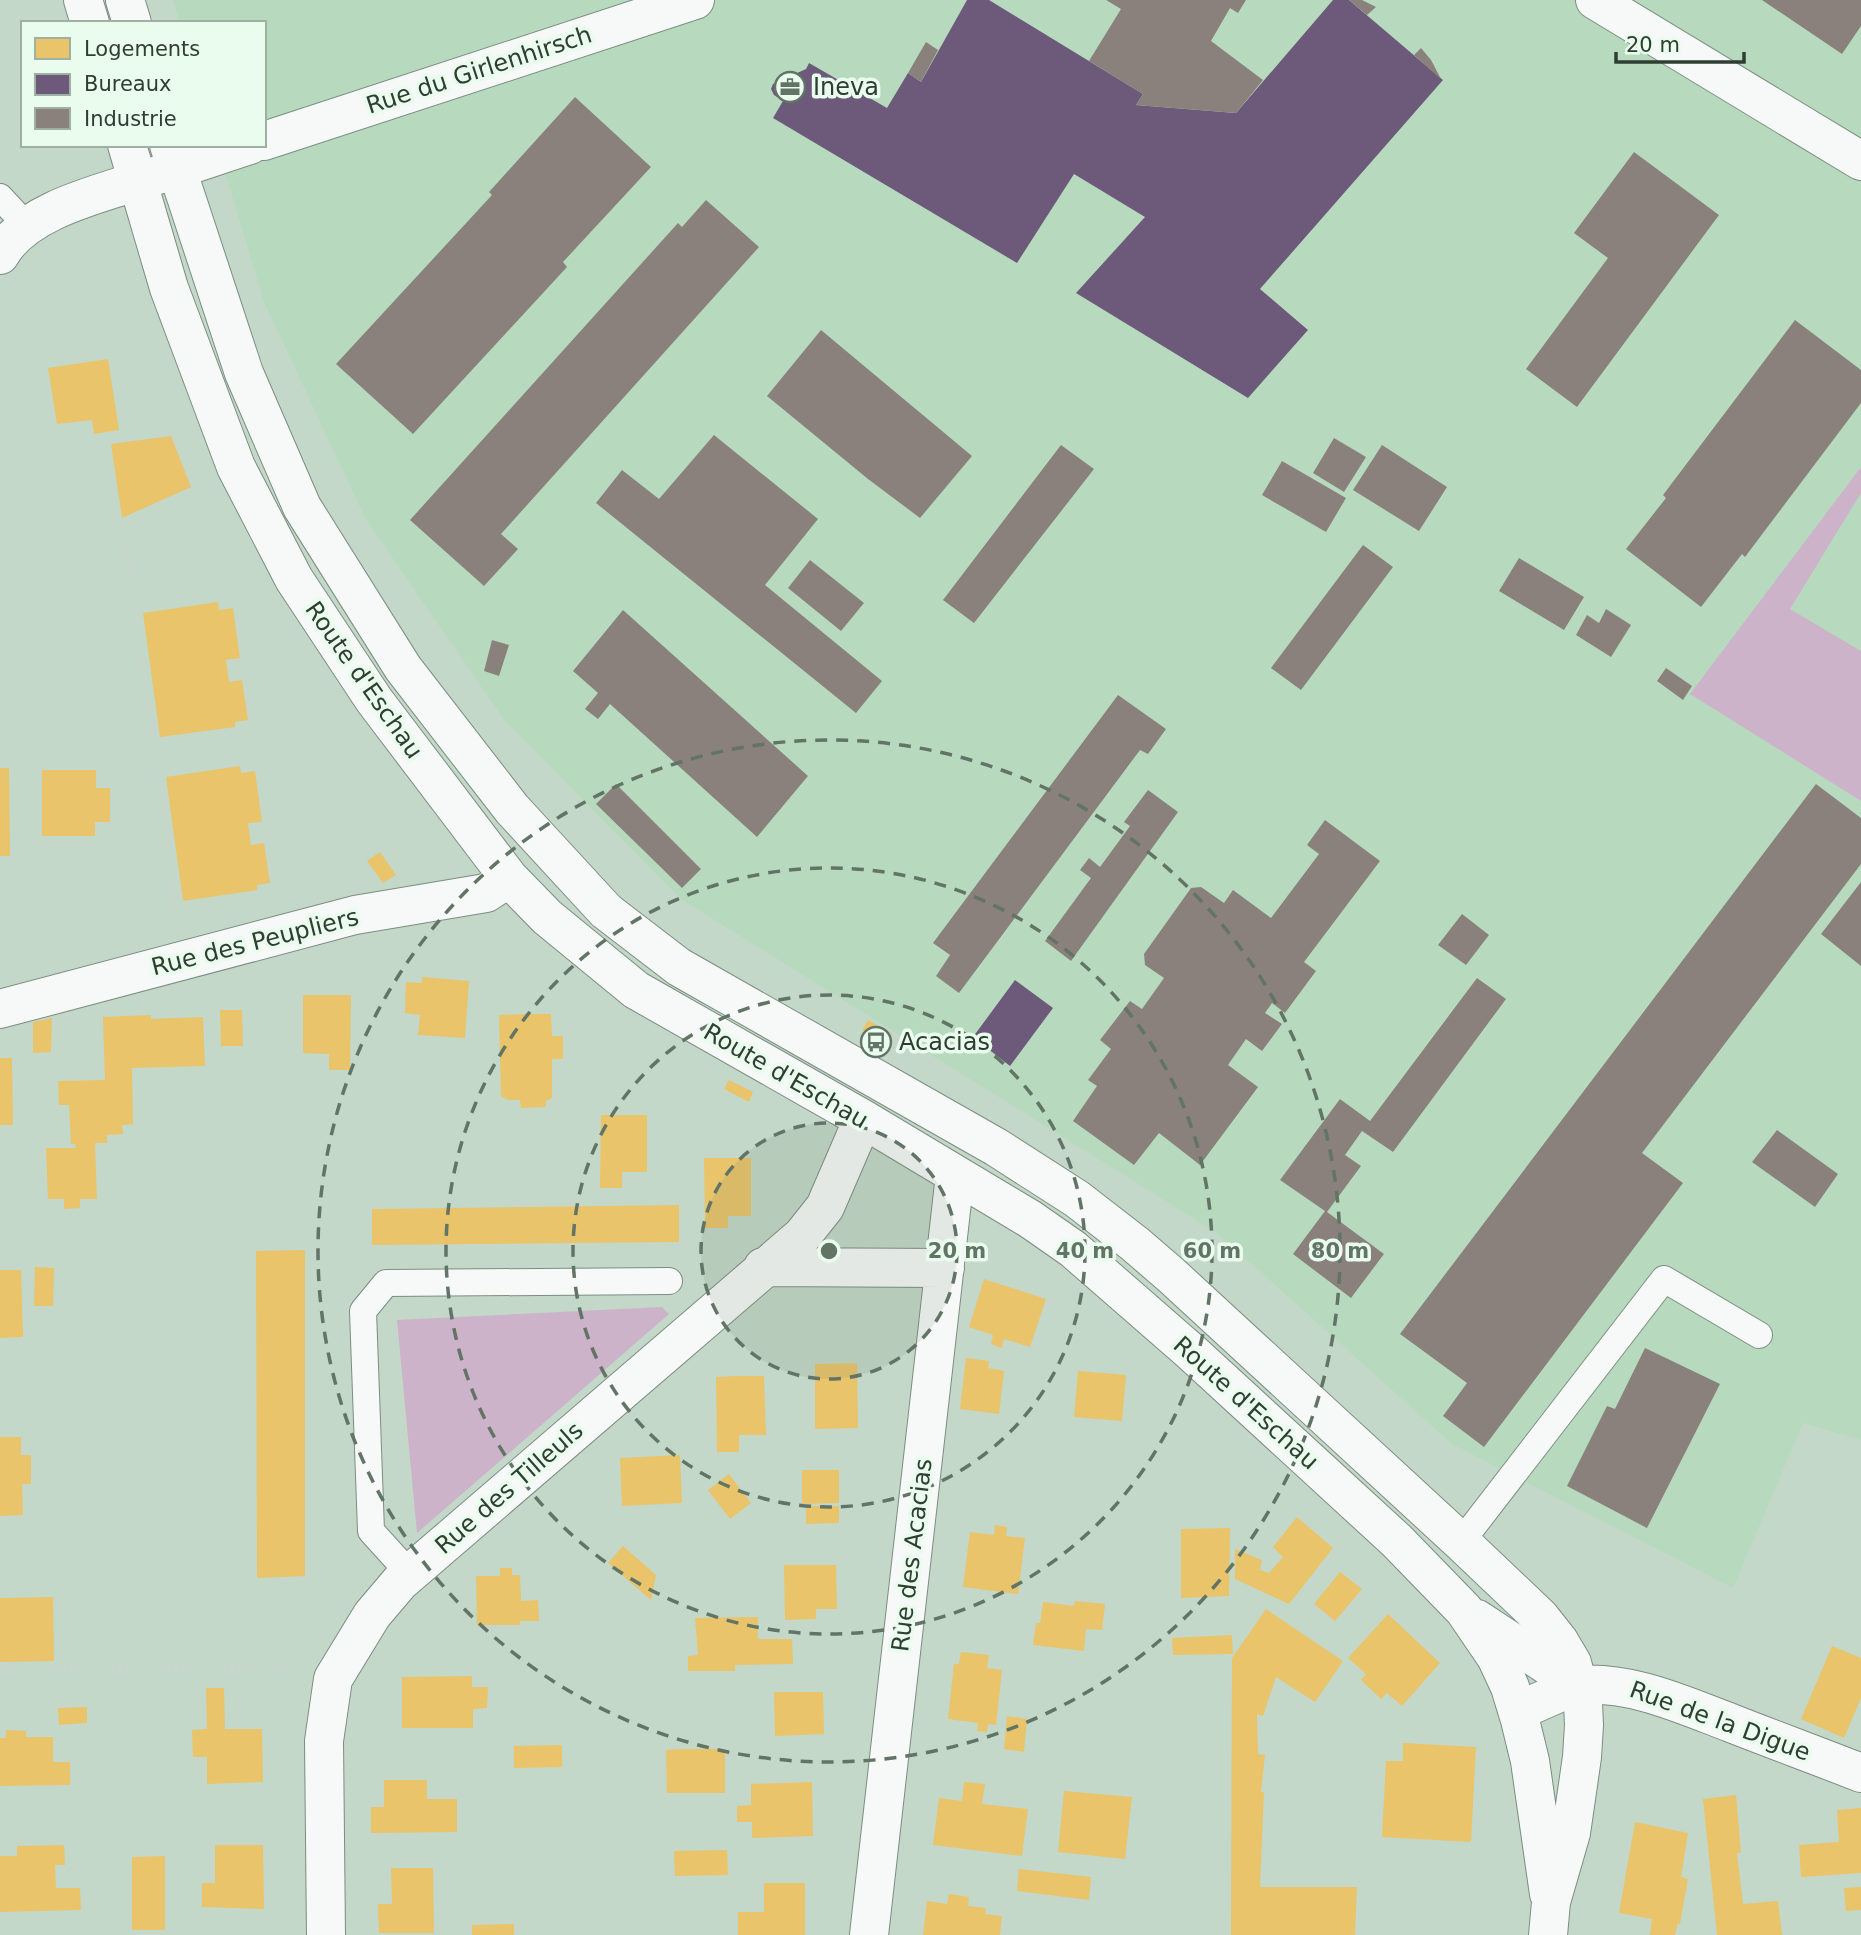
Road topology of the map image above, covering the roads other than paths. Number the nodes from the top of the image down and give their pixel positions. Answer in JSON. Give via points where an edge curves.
{"nodes":[{"id":1,"x":83,"y":0,"type":"edge"},
{"id":2,"x":125,"y":0,"type":"edge"},
{"id":3,"x":695,"y":0,"type":"edge"},
{"id":4,"x":1595,"y":0,"type":"edge"},
{"id":5,"x":632,"y":10,"type":"edge"},
{"id":6,"x":89,"y":21,"type":"edge"},
{"id":7,"x":131,"y":21,"type":"edge"},
{"id":8,"x":266,"y":140,"type":"edge"},
{"id":9,"x":128,"y":147,"type":"edge"},
{"id":10,"x":237,"y":147,"type":"edge"},
{"id":11,"x":172,"y":157,"type":"edge"},
{"id":12,"x":1861,"y":161,"type":"edge"},
{"id":13,"x":138,"y":181,"type":"junction"},
{"id":14,"x":0,"y":197,"type":"edge"},
{"id":15,"x":27,"y":226,"type":"junction"},
{"id":16,"x":9,"y":269,"type":"edge"},
{"id":17,"x":509,"y":878,"type":"junction"},
{"id":18,"x":0,"y":1009,"type":"edge"},
{"id":19,"x":863,"y":1119,"type":"junction"},
{"id":20,"x":955,"y":1175,"type":"junction"},
{"id":21,"x":763,"y":1267,"type":"junction"},
{"id":22,"x":945,"y":1268,"type":"junction"},
{"id":23,"x":670,"y":1281,"type":"dead end"},
{"id":24,"x":1759,"y":1335,"type":"dead end"},
{"id":25,"x":1461,"y":1542,"type":"junction"},
{"id":26,"x":410,"y":1574,"type":"junction"},
{"id":27,"x":1464,"y":1610,"type":"junction"},
{"id":28,"x":1577,"y":1685,"type":"junction"},
{"id":29,"x":1518,"y":1711,"type":"junction"},
{"id":30,"x":1861,"y":1773,"type":"edge"},
{"id":31,"x":1550,"y":1919,"type":"edge"},
{"id":32,"x":326,"y":1935,"type":"edge"},
{"id":33,"x":869,"y":1935,"type":"edge"}],
"edges":[{"from":1,"to":6,"type":"street"},
{"from":2,"to":7,"type":"street"},
{"from":3,"to":5,"type":"street","name":"Rue du Girlenhirsch"},
{"from":4,"to":12,"type":"street"},
{"from":5,"to":8,"type":"street","name":"Rue du Girlenhirsch"},
{"from":9,"to":13,"type":"street","name":"Route d'Eschau"},
{"from":10,"to":11,"type":"street"},
{"from":11,"to":13,"type":"street"},
{"from":11,"to":25,"type":"street","name":"Route d'Eschau","via":[[244,373],[302,508],[403,668],[512,809],[606,911],[679,967],[996,1147],[1077,1199],[1144,1251]]},
{"from":13,"to":15,"type":"street","via":[[72,203]]},
{"from":13,"to":17,"type":"street","name":"Route d'Eschau","via":[[169,288],[236,467],[294,579],[374,699]]},
{"from":14,"to":15,"type":"lane"},
{"from":15,"to":16,"type":"street","via":[[15,236]]},
{"from":17,"to":18,"type":"street","name":"Rue des Peupliers","via":[[486,892],[355,915]]},
{"from":17,"to":19,"type":"street","name":"Route d'Eschau","via":[[547,917],[635,990]]},
{"from":19,"to":20,"type":"street","name":"Route d'Eschau"},
{"from":19,"to":21,"type":"street","name":"Rue des Tilleuls","via":[[825,1207],[802,1236]]},
{"from":20,"to":22,"type":"street","name":"Rue des Acacias"},
{"from":20,"to":27,"type":"street","name":"Route d'Eschau","via":[[1073,1249],[1397,1541]]},
{"from":21,"to":22,"type":"street"},
{"from":21,"to":26,"type":"street","name":"Rue des Tilleuls"},
{"from":22,"to":33,"type":"street","name":"Rue des Acacias"},
{"from":23,"to":26,"type":"lane","via":[[386,1283],[363,1311],[371,1531]]},
{"from":24,"to":25,"type":"lane","via":[[1664,1279]]},
{"from":25,"to":28,"type":"street","name":"Route d'Eschau","via":[[1540,1617],[1572,1663]]},
{"from":26,"to":32,"type":"street","name":"Rue des Tilleuls","via":[[372,1615],[333,1679],[324,1741]]},
{"from":27,"to":28,"type":"street"},
{"from":27,"to":29,"type":"street","name":"Route d'Eschau","via":[[1496,1657]]},
{"from":28,"to":29,"type":"street"},
{"from":28,"to":30,"type":"street","name":"Rue de la Digue","via":[[1627,1686]]},
{"from":28,"to":31,"type":"street","name":"Route d'Eschau","via":[[1583,1704],[1582,1757],[1571,1833]]},
{"from":29,"to":31,"type":"street","name":"Route d'Eschau","via":[[1530,1761]]}]}
